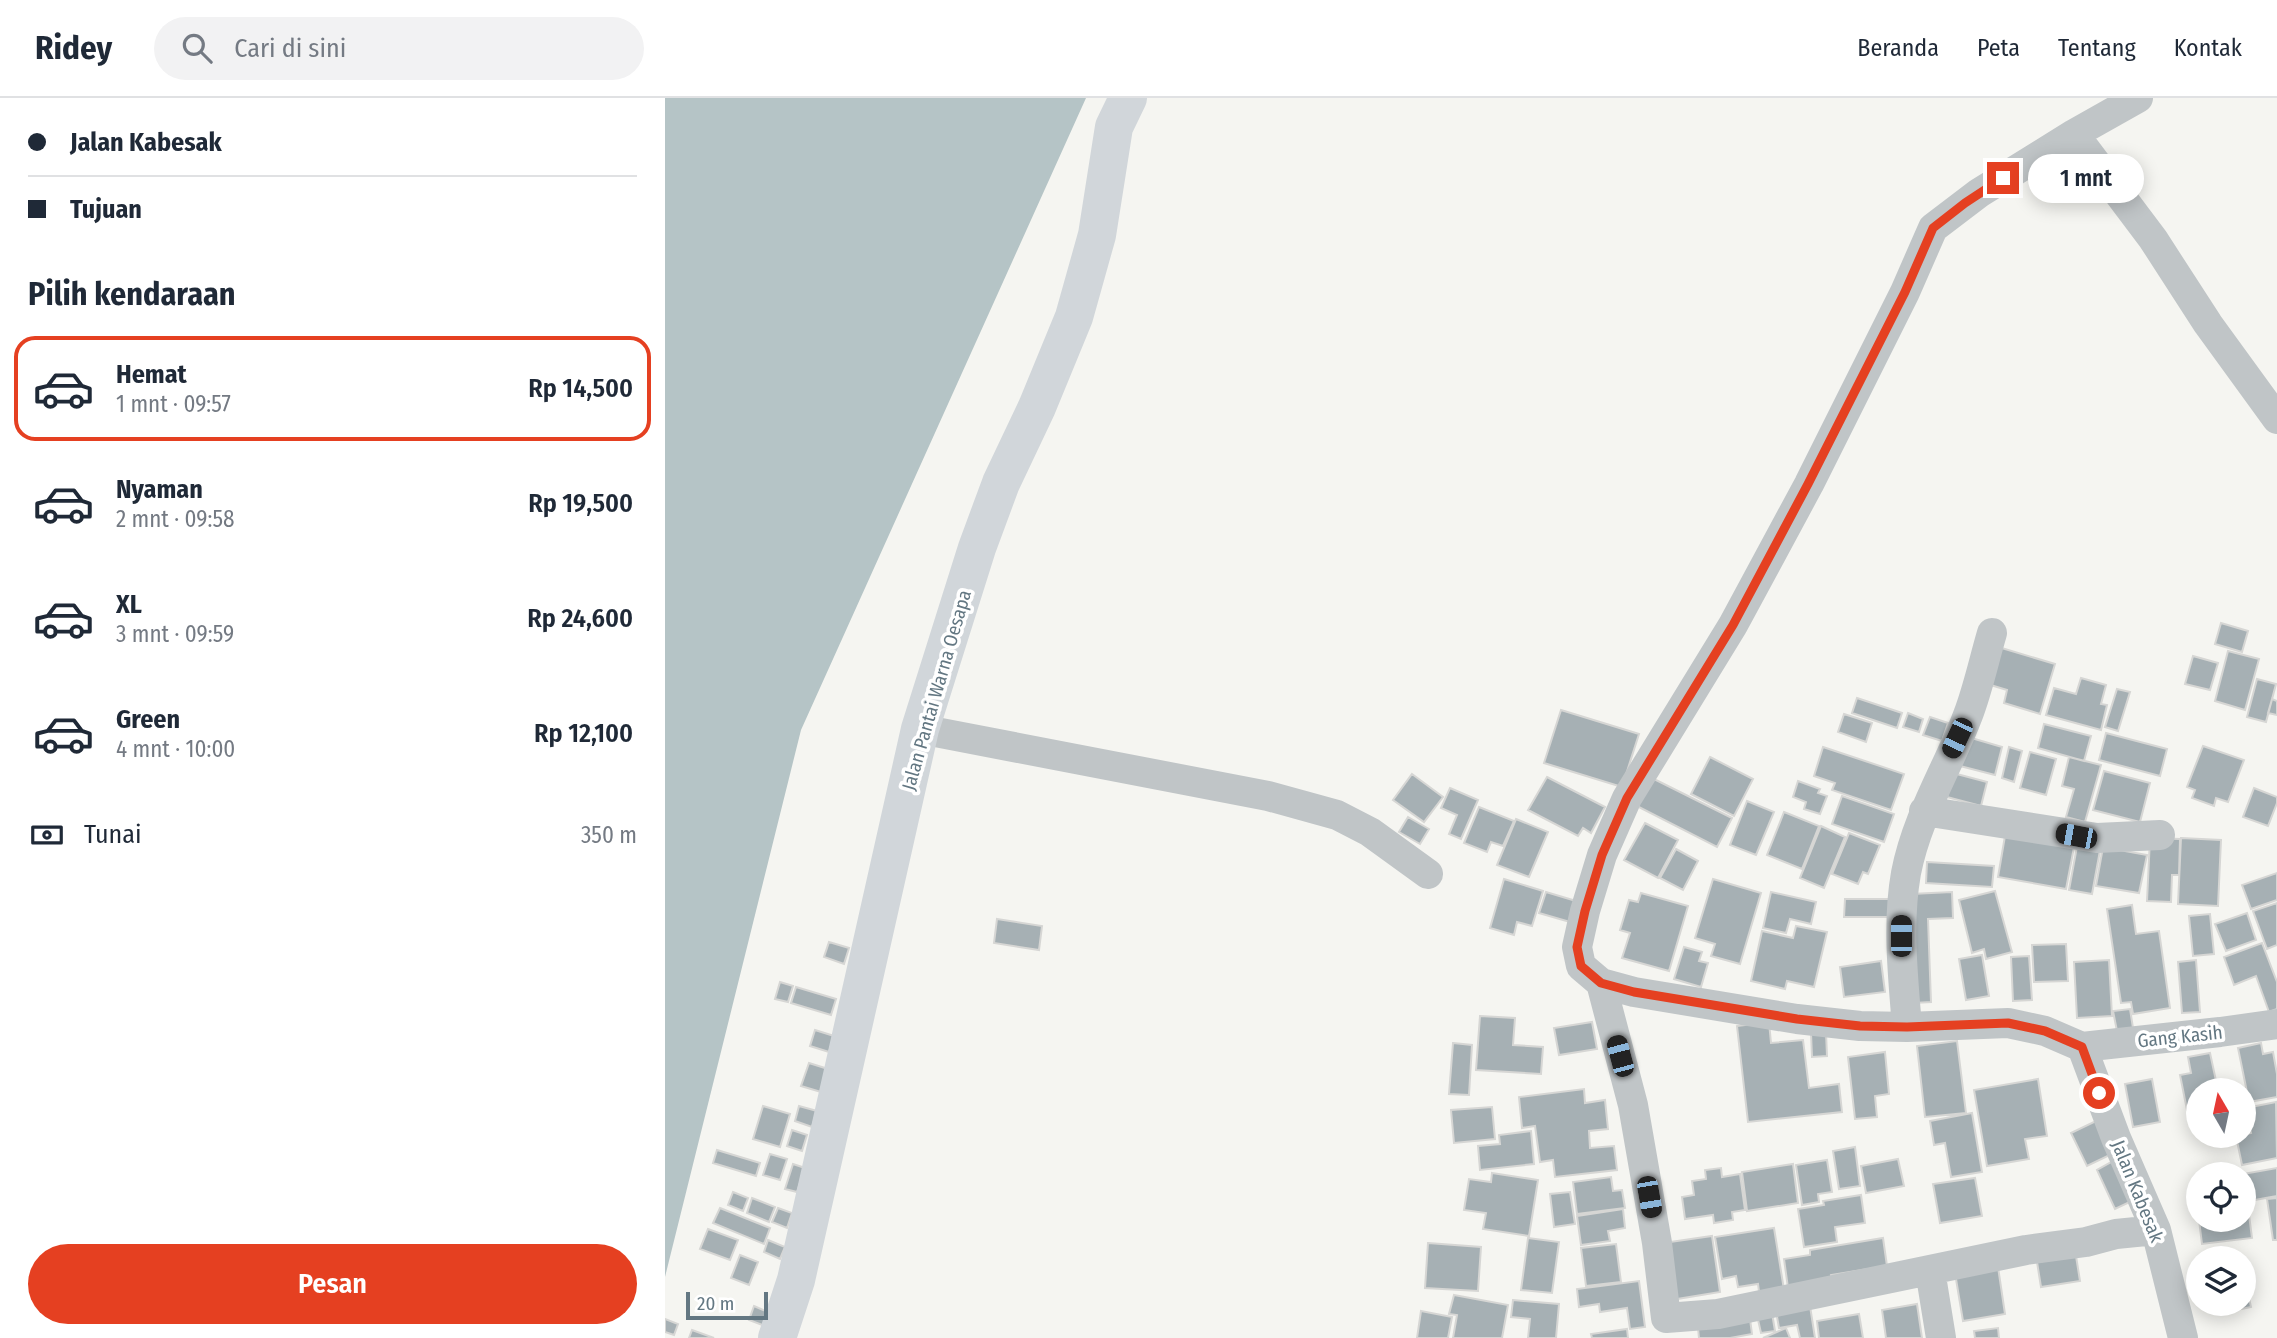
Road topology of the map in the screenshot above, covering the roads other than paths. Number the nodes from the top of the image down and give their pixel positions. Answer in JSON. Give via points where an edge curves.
{"nodes":[{"id":1,"x":1128,"y":98,"type":"edge"},
{"id":2,"x":2138,"y":98,"type":"edge"},
{"id":3,"x":2074,"y":134,"type":"junction"},
{"id":4,"x":2277,"y":419,"type":"edge"},
{"id":5,"x":1992,"y":633,"type":"dead end"},
{"id":6,"x":920,"y":729,"type":"junction"},
{"id":7,"x":1924,"y":811,"type":"junction"},
{"id":8,"x":2160,"y":835,"type":"dead end"},
{"id":9,"x":1428,"y":874,"type":"dead end"},
{"id":10,"x":1601,"y":983,"type":"junction"},
{"id":11,"x":2277,"y":1024,"type":"edge"},
{"id":12,"x":1907,"y":1027,"type":"junction"},
{"id":13,"x":2082,"y":1047,"type":"junction"},
{"id":14,"x":2157,"y":1230,"type":"junction"},
{"id":15,"x":1930,"y":1270,"type":"junction"},
{"id":16,"x":1666,"y":1330,"type":"edge"},
{"id":17,"x":777,"y":1338,"type":"edge"},
{"id":18,"x":1941,"y":1338,"type":"edge"},
{"id":19,"x":2183,"y":1338,"type":"edge"}],
"edges":[{"from":1,"to":6,"type":"street","name":"Jalan Pantai Warna Oesapa","via":[[1114,127],[1097,235],[1074,317],[1001,483]]},
{"from":2,"to":3,"type":"street"},
{"from":3,"to":4,"type":"street"},
{"from":3,"to":10,"type":"street","via":[[1979,193],[1933,228],[1905,292],[1733,625],[1627,798],[1602,855],[1577,947],[1581,966]]},
{"from":5,"to":7,"type":"street","via":[[1968,714]]},
{"from":6,"to":9,"type":"street","via":[[1268,796],[1337,815],[1370,832]]},
{"from":6,"to":17,"type":"street","name":"Jalan Pantai Warna Oesapa","via":[[796,1280]]},
{"from":7,"to":8,"type":"street","via":[[2097,838]]},
{"from":7,"to":12,"type":"street","via":[[1906,872],[1901,913]]},
{"from":10,"to":12,"type":"street","via":[[1797,1019]]},
{"from":10,"to":16,"type":"street","via":[[1633,1105],[1657,1243]]},
{"from":11,"to":13,"type":"street","name":"Gang Kasih"},
{"from":12,"to":13,"type":"street","via":[[2008,1023],[2045,1031]]},
{"from":13,"to":14,"type":"street","name":"Jalan Kabesak"},
{"from":14,"to":15,"type":"street"},
{"from":14,"to":19,"type":"street","name":"Jalan Kabesak"},
{"from":15,"to":16,"type":"street","via":[[1718,1314]]},
{"from":15,"to":18,"type":"street"}]}
